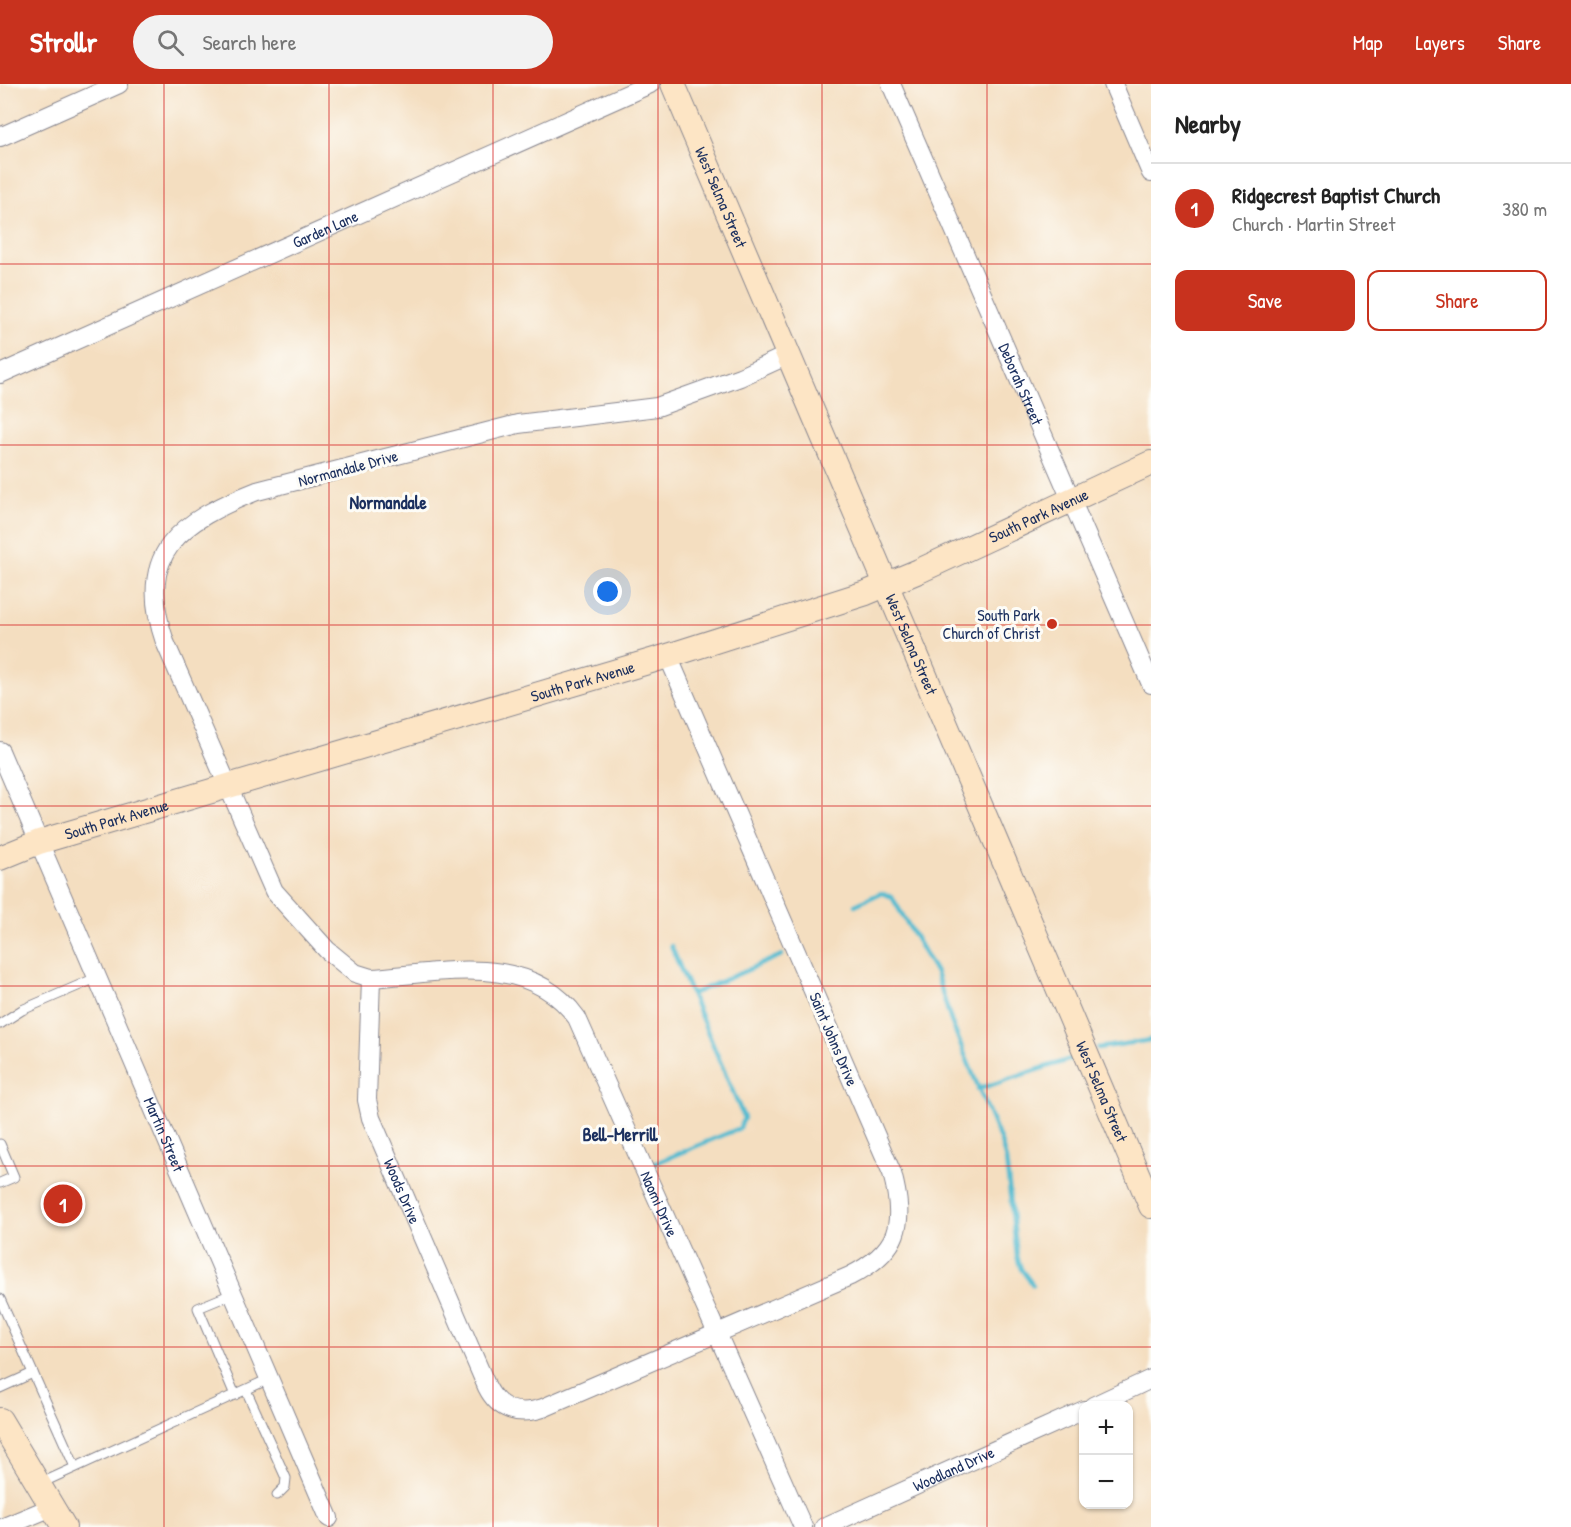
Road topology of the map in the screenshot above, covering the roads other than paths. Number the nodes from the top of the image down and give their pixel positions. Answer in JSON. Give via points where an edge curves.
{"nodes":[{"id":1,"x":119,"y":84,"type":"edge"},
{"id":2,"x":650,"y":84,"type":"edge"},
{"id":3,"x":673,"y":84,"type":"edge"},
{"id":4,"x":891,"y":84,"type":"edge"},
{"id":5,"x":1113,"y":84,"type":"edge"},
{"id":6,"x":0,"y":137,"type":"edge"},
{"id":7,"x":1151,"y":173,"type":"edge"},
{"id":8,"x":788,"y":355,"type":"junction"},
{"id":9,"x":0,"y":374,"type":"edge"},
{"id":10,"x":1151,"y":463,"type":"edge"},
{"id":11,"x":1071,"y":501,"type":"junction"},
{"id":12,"x":886,"y":585,"type":"junction"},
{"id":13,"x":668,"y":656,"type":"junction"},
{"id":14,"x":1151,"y":684,"type":"edge"},
{"id":15,"x":0,"y":751,"type":"edge"},
{"id":16,"x":227,"y":786,"type":"junction"},
{"id":17,"x":39,"y":842,"type":"junction"},
{"id":18,"x":0,"y":858,"type":"edge"},
{"id":19,"x":96,"y":978,"type":"junction"},
{"id":20,"x":371,"y":978,"type":"junction"},
{"id":21,"x":0,"y":1024,"type":"edge"},
{"id":22,"x":0,"y":1144,"type":"edge"},
{"id":23,"x":0,"y":1183,"type":"edge"},
{"id":24,"x":1151,"y":1206,"type":"edge"},
{"id":25,"x":232,"y":1294,"type":"junction"},
{"id":26,"x":0,"y":1299,"type":"edge"},
{"id":27,"x":2,"y":1311,"type":"edge"},
{"id":28,"x":716,"y":1333,"type":"junction"},
{"id":29,"x":33,"y":1373,"type":"junction"},
{"id":30,"x":269,"y":1379,"type":"junction"},
{"id":31,"x":1151,"y":1380,"type":"edge"},
{"id":32,"x":0,"y":1388,"type":"edge"},
{"id":33,"x":246,"y":1390,"type":"junction"},
{"id":34,"x":234,"y":1395,"type":"junction"},
{"id":35,"x":1104,"y":1401,"type":"edge"},
{"id":36,"x":1079,"y":1412,"type":"edge"},
{"id":37,"x":0,"y":1420,"type":"edge"},
{"id":38,"x":75,"y":1467,"type":"junction"},
{"id":39,"x":38,"y":1484,"type":"junction"},
{"id":40,"x":277,"y":1495,"type":"dead end"},
{"id":41,"x":58,"y":1517,"type":"edge"},
{"id":42,"x":329,"y":1518,"type":"dead end"},
{"id":43,"x":4,"y":1527,"type":"edge"},
{"id":44,"x":803,"y":1527,"type":"edge"},
{"id":45,"x":824,"y":1527,"type":"edge"}],
"edges":[{"from":1,"to":6,"type":"street"},
{"from":2,"to":9,"type":"street","name":"Garden Lane"},
{"from":3,"to":8,"type":"street","name":"West Selma Street"},
{"from":4,"to":11,"type":"street","name":"Deborah Street"},
{"from":5,"to":7,"type":"street"},
{"from":8,"to":12,"type":"street","name":"West Selma Street"},
{"from":8,"to":16,"type":"street","name":"Normandale Drive","via":[[657,407],[482,432],[257,491],[223,504],[190,524],[174,537],[163,556],[156,574],[156,607],[165,642]]},
{"from":10,"to":11,"type":"street","name":"South Park Avenue"},
{"from":11,"to":12,"type":"street","name":"South Park Avenue"},
{"from":11,"to":14,"type":"street","name":"Deborah Street"},
{"from":12,"to":13,"type":"street","name":"South Park Avenue"},
{"from":12,"to":24,"type":"street","name":"West Selma Street"},
{"from":13,"to":16,"type":"street","name":"South Park Avenue"},
{"from":13,"to":28,"type":"street","name":"Saint Johns Drive","via":[[892,1173],[900,1214],[891,1245],[867,1267]]},
{"from":15,"to":17,"type":"street","name":"Martin Street"},
{"from":16,"to":17,"type":"street","name":"South Park Avenue"},
{"from":16,"to":20,"type":"street","via":[[281,903],[327,950],[355,973]]},
{"from":17,"to":18,"type":"street","name":"South Park Avenue"},
{"from":17,"to":19,"type":"street","name":"Martin Street"},
{"from":19,"to":21,"type":"lane","via":[[22,1010]]},
{"from":19,"to":25,"type":"street","name":"Martin Street"},
{"from":20,"to":28,"type":"street","name":"Naomi Drive","via":[[504,972],[537,982],[567,1005],[585,1034]]},
{"from":20,"to":28,"type":"street","name":"Woods Drive","via":[[367,1100],[371,1118],[496,1402],[511,1412],[531,1412]]},
{"from":22,"to":23,"type":"lane","via":[[14,1177]]},
{"from":25,"to":30,"type":"street","name":"Martin Street"},
{"from":25,"to":34,"type":"lane","via":[[198,1308]]},
{"from":26,"to":27,"type":"lane"},
{"from":27,"to":29,"type":"lane"},
{"from":28,"to":44,"type":"street","name":"Naomi Drive"},
{"from":29,"to":32,"type":"lane"},
{"from":29,"to":38,"type":"lane"},
{"from":30,"to":33,"type":"lane"},
{"from":30,"to":42,"type":"street","name":"Martin Street"},
{"from":31,"to":35,"type":"street"},
{"from":33,"to":34,"type":"lane"},
{"from":33,"to":40,"type":"lane","via":[[286,1478],[285,1487]]},
{"from":34,"to":38,"type":"lane"},
{"from":36,"to":45,"type":"street","name":"Woodland Drive"},
{"from":37,"to":39,"type":"street"},
{"from":38,"to":39,"type":"lane"},
{"from":39,"to":41,"type":"street"},
{"from":41,"to":43,"type":"street"}]}
